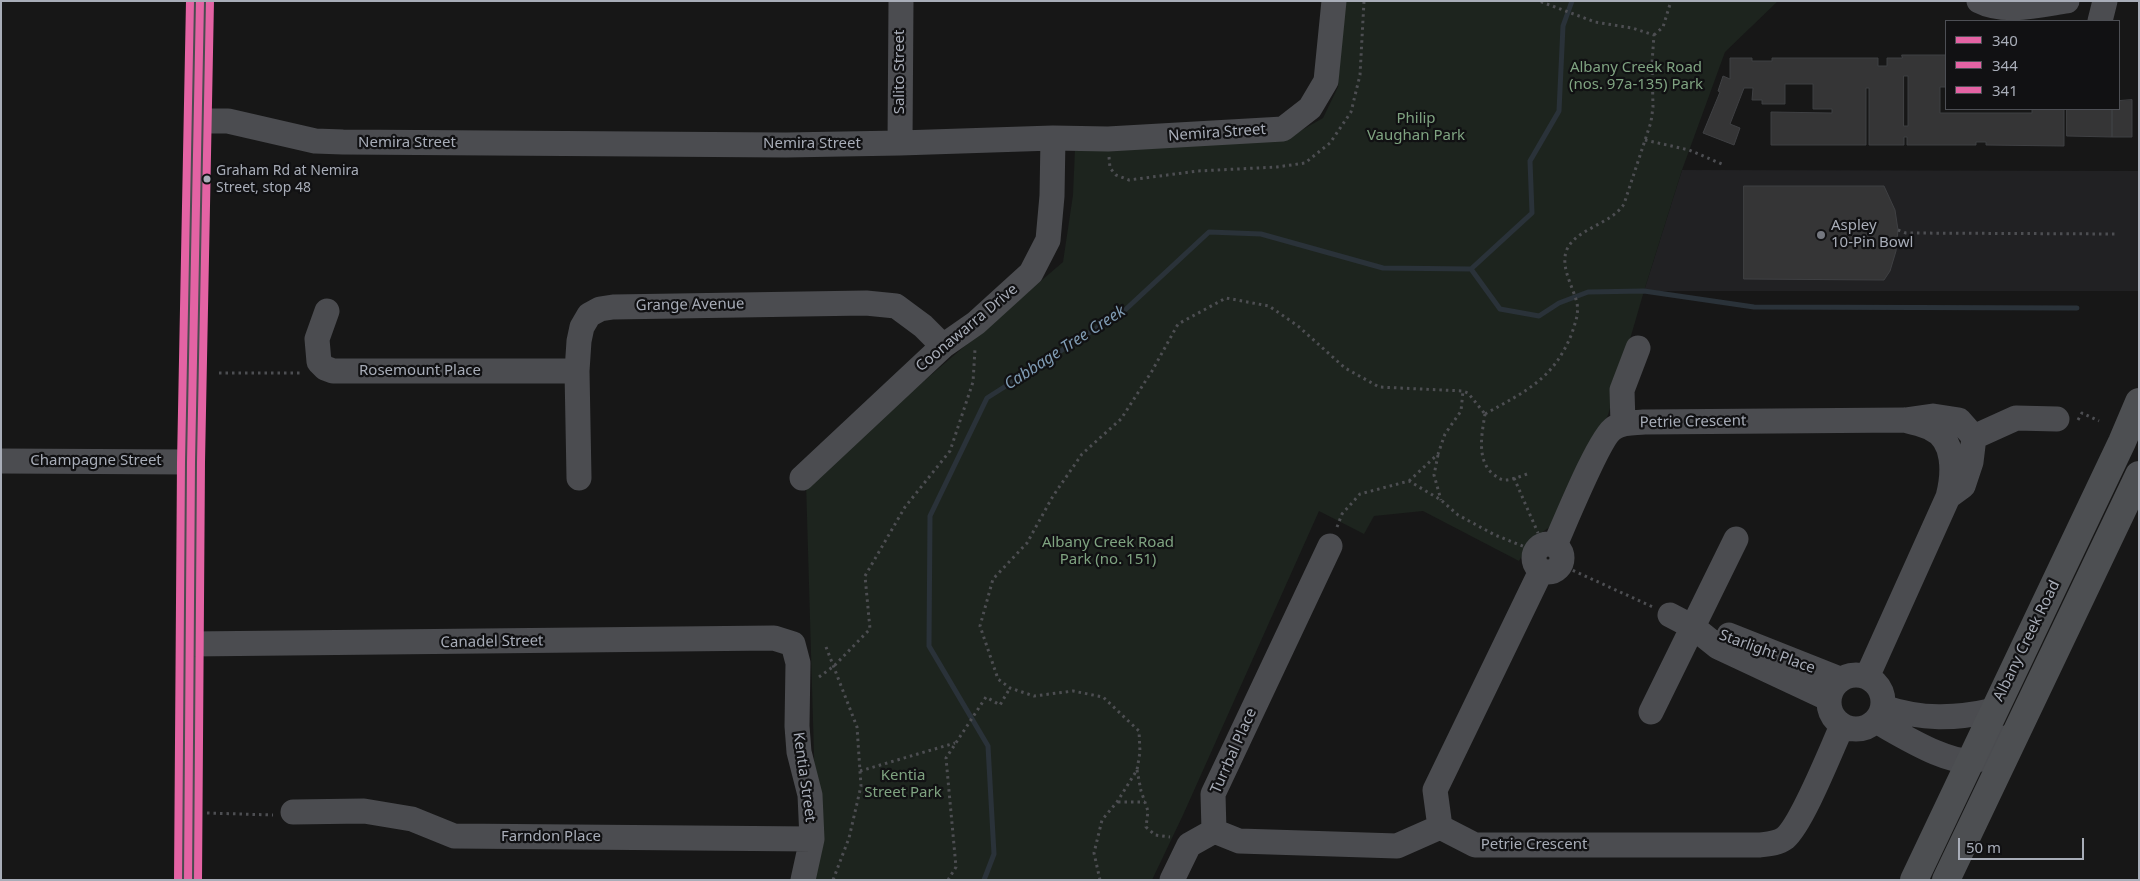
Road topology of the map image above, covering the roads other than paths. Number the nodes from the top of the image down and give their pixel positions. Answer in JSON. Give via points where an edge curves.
{"nodes":[{"id":1,"x":200,"y":1,"type":"edge"},
{"id":2,"x":901,"y":1,"type":"edge"},
{"id":3,"x":1334,"y":1,"type":"edge"},
{"id":4,"x":1978,"y":1,"type":"edge"},
{"id":5,"x":2067,"y":1,"type":"edge"},
{"id":6,"x":2105,"y":1,"type":"edge"},
{"id":7,"x":1970,"y":20,"type":"edge"},
{"id":8,"x":2100,"y":20,"type":"edge"},
{"id":9,"x":198,"y":121,"type":"junction"},
{"id":10,"x":1053,"y":138,"type":"junction"},
{"id":11,"x":900,"y":143,"type":"junction"},
{"id":12,"x":326,"y":311,"type":"dead end"},
{"id":13,"x":943,"y":346,"type":"junction"},
{"id":14,"x":1638,"y":348,"type":"dead end"},
{"id":15,"x":577,"y":371,"type":"junction"},
{"id":16,"x":2139,"y":402,"type":"edge"},
{"id":17,"x":2057,"y":419,"type":"dead end"},
{"id":18,"x":1906,"y":420,"type":"junction"},
{"id":19,"x":1623,"y":424,"type":"junction"},
{"id":20,"x":1974,"y":437,"type":"junction"},
{"id":21,"x":1,"y":461,"type":"edge"},
{"id":22,"x":190,"y":462,"type":"junction"},
{"id":23,"x":2139,"y":475,"type":"edge"},
{"id":24,"x":579,"y":478,"type":"dead end"},
{"id":25,"x":802,"y":478,"type":"dead end"},
{"id":26,"x":1948,"y":497,"type":"junction"},
{"id":27,"x":1736,"y":539,"type":"dead end"},
{"id":28,"x":1330,"y":546,"type":"road end"},
{"id":29,"x":1670,"y":615,"type":"road end"},
{"id":30,"x":1693,"y":627,"type":"junction"},
{"id":31,"x":190,"y":644,"type":"junction"},
{"id":32,"x":793,"y":644,"type":"joint"},
{"id":33,"x":1866,"y":677,"type":"junction"},
{"id":34,"x":1834,"y":689,"type":"junction"},
{"id":35,"x":1994,"y":710,"type":"junction"},
{"id":36,"x":1651,"y":712,"type":"dead end"},
{"id":37,"x":1879,"y":714,"type":"junction"},
{"id":38,"x":1842,"y":726,"type":"junction"},
{"id":39,"x":2014,"y":736,"type":"junction"},
{"id":40,"x":1970,"y":761,"type":"junction"},
{"id":41,"x":293,"y":812,"type":"road end"},
{"id":42,"x":1440,"y":827,"type":"junction"},
{"id":43,"x":1214,"y":831,"type":"junction"},
{"id":44,"x":812,"y":839,"type":"junction"},
{"id":45,"x":188,"y":880,"type":"edge"},
{"id":46,"x":803,"y":880,"type":"edge"},
{"id":47,"x":1172,"y":880,"type":"edge"},
{"id":48,"x":1914,"y":880,"type":"edge"},
{"id":49,"x":1946,"y":880,"type":"edge"}],
"edges":[{"from":1,"to":9,"type":"street"},
{"from":2,"to":11,"type":"street","name":"Salito Street"},
{"from":3,"to":10,"type":"street","name":"Nemira Street","via":[[1326,81],[1310,108],[1283,129],[1108,139]]},
{"from":4,"to":5,"type":"street","via":[[1988,6],[2023,7]]},
{"from":4,"to":7,"type":"street"},
{"from":6,"to":8,"type":"street"},
{"from":9,"to":11,"type":"street","name":"Nemira Street","via":[[228,121],[315,141],[343,142]]},
{"from":9,"to":22,"type":"street"},
{"from":10,"to":11,"type":"street","name":"Nemira Street"},
{"from":10,"to":13,"type":"street","name":"Coonawarra Drive","via":[[1048,240],[1031,273],[976,323]]},
{"from":12,"to":15,"type":"street","name":"Rosemount Place","via":[[317,340],[319,362],[333,371]]},
{"from":13,"to":15,"type":"street","name":"Grange Avenue","via":[[896,306],[866,302],[613,307],[600,309],[589,316],[582,327]]},
{"from":13,"to":25,"type":"street","name":"Coonawarra Drive"},
{"from":14,"to":19,"type":"street","via":[[1622,390]]},
{"from":15,"to":24,"type":"street","name":"Grange Avenue"},
{"from":16,"to":35,"type":"main road","name":"Albany Creek Road"},
{"from":17,"to":20,"type":"street","via":[[2016,418]]},
{"from":18,"to":19,"type":"street","name":"Petrie Crescent"},
{"from":18,"to":20,"type":"street","name":"Petrie Crescent","via":[[1934,416],[1959,420]]},
{"from":18,"to":26,"type":"street","name":"Petrie Crescent","via":[[1932,428],[1949,446],[1953,479]]},
{"from":19,"to":42,"type":"street","name":"Petrie Crescent","via":[[1612,428],[1600,444],[1435,790]]},
{"from":20,"to":26,"type":"street","name":"Petrie Crescent","via":[[1971,462],[1963,486]]},
{"from":21,"to":22,"type":"street","name":"Champagne Street"},
{"from":22,"to":31,"type":"street"},
{"from":23,"to":39,"type":"main road","name":"Albany Creek Road"},
{"from":26,"to":33,"type":"street","name":"Petrie Crescent"},
{"from":27,"to":30,"type":"street"},
{"from":28,"to":43,"type":"street","name":"Turrbal Place","via":[[1213,794]]},
{"from":29,"to":30,"type":"street","name":"Starlight Place"},
{"from":30,"to":34,"type":"street","name":"Starlight Place","via":[[1718,647]]},
{"from":30,"to":36,"type":"street"},
{"from":31,"to":32,"type":"street","name":"Canadel Street","via":[[774,638]]},
{"from":31,"to":45,"type":"street"},
{"from":32,"to":44,"type":"street","name":"Kentia Street","via":[[798,663],[799,752],[810,795]]},
{"from":33,"to":34,"type":"street","via":[[1849,676]]},
{"from":33,"to":37,"type":"street","via":[[1880,690]]},
{"from":34,"to":38,"type":"street","via":[[1830,711]]},
{"from":35,"to":37,"type":"street","via":[[1948,718]]},
{"from":35,"to":40,"type":"main road","name":"Albany Creek Road"},
{"from":37,"to":38,"type":"street","via":[[1871,725],[1859,730]]},
{"from":37,"to":40,"type":"street","via":[[1942,755]]},
{"from":38,"to":42,"type":"street","name":"Petrie Crescent","via":[[1802,813],[1787,837],[1779,842],[1759,845],[1475,845]]},
{"from":39,"to":40,"type":"street","via":[[1998,740],[1986,756]]},
{"from":39,"to":49,"type":"main road","name":"Albany Creek Road"},
{"from":40,"to":48,"type":"main road","name":"Albany Creek Road"},
{"from":41,"to":44,"type":"street","name":"Farndon Place","via":[[364,811],[412,819],[454,836]]},
{"from":42,"to":43,"type":"street","via":[[1397,846],[1238,841]]},
{"from":43,"to":47,"type":"street","via":[[1189,845]]},
{"from":44,"to":46,"type":"street","name":"Kentia Street"}]}
